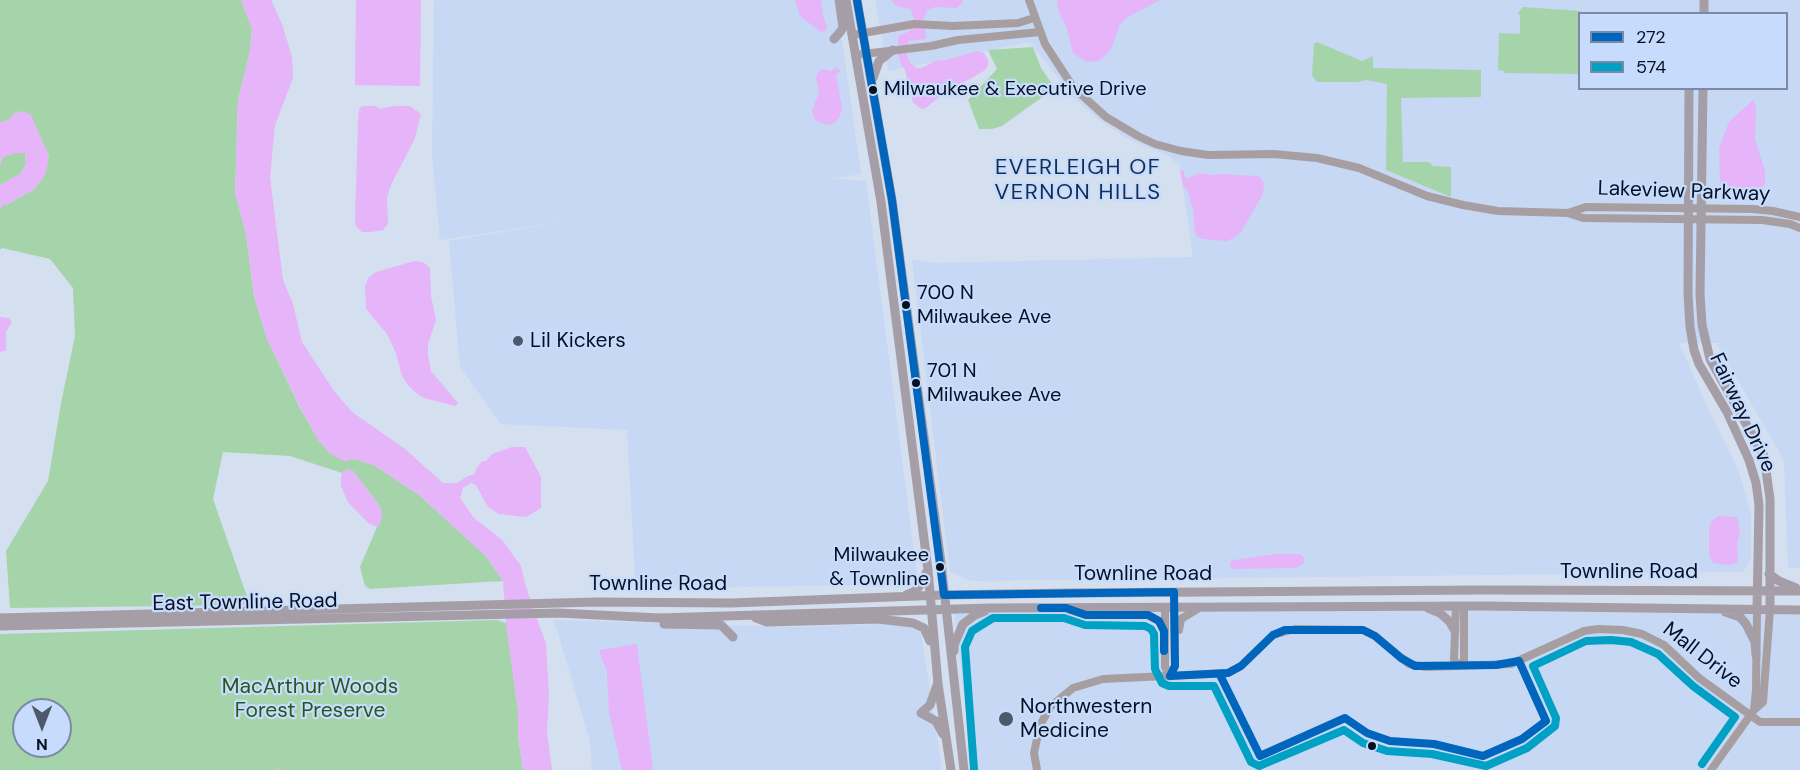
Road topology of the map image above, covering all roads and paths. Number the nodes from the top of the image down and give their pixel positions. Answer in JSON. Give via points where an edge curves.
{"nodes":[{"id":1,"x":838,"y":0,"type":"edge"},
{"id":2,"x":846,"y":0,"type":"edge"},
{"id":3,"x":857,"y":0,"type":"edge"},
{"id":4,"x":1029,"y":0,"type":"edge"},
{"id":5,"x":1035,"y":18,"type":"junction"},
{"id":6,"x":1040,"y":32,"type":"junction"},
{"id":7,"x":863,"y":33,"type":"junction"},
{"id":8,"x":852,"y":35,"type":"junction"},
{"id":9,"x":834,"y":39,"type":"dead end"},
{"id":10,"x":894,"y":50,"type":"junction"},
{"id":11,"x":866,"y":53,"type":"junction"},
{"id":12,"x":855,"y":55,"type":"junction"},
{"id":13,"x":872,"y":84,"type":"junction"},
{"id":14,"x":1689,"y":90,"type":"edge"},
{"id":15,"x":1704,"y":90,"type":"edge"},
{"id":16,"x":1690,"y":208,"type":"junction"},
{"id":17,"x":1701,"y":208,"type":"junction"},
{"id":18,"x":1568,"y":213,"type":"junction"},
{"id":19,"x":1800,"y":217,"type":"edge"},
{"id":20,"x":1690,"y":219,"type":"junction"},
{"id":21,"x":1701,"y":219,"type":"junction"},
{"id":22,"x":1800,"y":228,"type":"edge"},
{"id":23,"x":928,"y":570,"type":"junction"},
{"id":24,"x":1769,"y":574,"type":"junction"},
{"id":25,"x":1800,"y":590,"type":"edge"},
{"id":26,"x":1758,"y":591,"type":"junction"},
{"id":27,"x":1771,"y":591,"type":"junction"},
{"id":28,"x":944,"y":595,"type":"junction"},
{"id":29,"x":903,"y":596,"type":"junction"},
{"id":30,"x":930,"y":596,"type":"junction"},
{"id":31,"x":1423,"y":606,"type":"junction"},
{"id":32,"x":1460,"y":606,"type":"junction"},
{"id":33,"x":558,"y":608,"type":"junction"},
{"id":34,"x":991,"y":608,"type":"junction"},
{"id":35,"x":1200,"y":608,"type":"junction"},
{"id":36,"x":489,"y":609,"type":"junction"},
{"id":37,"x":946,"y":609,"type":"junction"},
{"id":38,"x":1066,"y":609,"type":"junction"},
{"id":39,"x":1170,"y":609,"type":"junction"},
{"id":40,"x":931,"y":610,"type":"junction"},
{"id":41,"x":1717,"y":610,"type":"junction"},
{"id":42,"x":1757,"y":610,"type":"junction"},
{"id":43,"x":1770,"y":610,"type":"junction"},
{"id":44,"x":1800,"y":610,"type":"edge"},
{"id":45,"x":750,"y":616,"type":"junction"},
{"id":46,"x":0,"y":618,"type":"edge"},
{"id":47,"x":629,"y":618,"type":"junction"},
{"id":48,"x":0,"y":626,"type":"edge"},
{"id":49,"x":1455,"y":631,"type":"junction"},
{"id":50,"x":1164,"y":632,"type":"junction"},
{"id":51,"x":733,"y":637,"type":"dead end"},
{"id":52,"x":934,"y":648,"type":"junction"},
{"id":53,"x":1756,"y":655,"type":"junction"},
{"id":54,"x":1175,"y":657,"type":"junction"},
{"id":55,"x":1457,"y":666,"type":"junction"},
{"id":56,"x":1170,"y":676,"type":"junction"},
{"id":57,"x":938,"y":684,"type":"junction"},
{"id":58,"x":1752,"y":713,"type":"junction"},
{"id":59,"x":959,"y":719,"type":"junction"},
{"id":60,"x":1800,"y":722,"type":"edge"},
{"id":61,"x":946,"y":738,"type":"junction"},
{"id":62,"x":950,"y":768,"type":"edge"},
{"id":63,"x":964,"y":770,"type":"edge"},
{"id":64,"x":1037,"y":770,"type":"edge"},
{"id":65,"x":1711,"y":770,"type":"edge"}],
"edges":[{"from":1,"to":9,"type":"main road","via":[[843,27]]},
{"from":2,"to":8,"type":"main road"},
{"from":3,"to":7,"type":"main road"},
{"from":4,"to":5,"type":"street","name":"Lakeview Parkway"},
{"from":5,"to":6,"type":"street","name":"Lakeview Parkway"},
{"from":5,"to":7,"type":"street","via":[[1018,23],[909,25]]},
{"from":6,"to":10,"type":"street"},
{"from":6,"to":18,"type":"street","name":"Lakeview Parkway","via":[[1050,55],[1086,100],[1119,126],[1155,144],[1208,156],[1274,154],[1317,158],[1359,168],[1421,194],[1463,205],[1498,211]]},
{"from":7,"to":8,"type":"street"},
{"from":7,"to":11,"type":"main road"},
{"from":8,"to":12,"type":"main road"},
{"from":10,"to":11,"type":"street"},
{"from":10,"to":13,"type":"main road","via":[[879,61]]},
{"from":11,"to":12,"type":"street"},
{"from":11,"to":13,"type":"main road"},
{"from":12,"to":23,"type":"main road","via":[[881,202]]},
{"from":13,"to":28,"type":"main road","via":[[892,200]]},
{"from":14,"to":16,"type":"main road","name":"Fairway Drive"},
{"from":15,"to":17,"type":"main road","name":"Fairway Drive"},
{"from":16,"to":17,"type":"street","name":"Lakeview Parkway"},
{"from":16,"to":18,"type":"street","name":"Lakeview Parkway","via":[[1586,207]]},
{"from":16,"to":20,"type":"main road","name":"Fairway Drive"},
{"from":17,"to":19,"type":"street","name":"Lakeview Parkway","via":[[1766,210]]},
{"from":17,"to":21,"type":"main road","name":"Fairway Drive"},
{"from":18,"to":20,"type":"street","name":"Lakeview Parkway","via":[[1583,218]]},
{"from":20,"to":21,"type":"street","name":"Lakeview Parkway"},
{"from":20,"to":26,"type":"main road","name":"Fairway Drive","via":[[1688,294],[1694,350],[1749,460],[1756,483]]},
{"from":21,"to":22,"type":"street","name":"Lakeview Parkway","via":[[1762,220]]},
{"from":21,"to":24,"type":"main road","name":"Fairway Drive","via":[[1702,325],[1710,359],[1764,456],[1770,500]]},
{"from":23,"to":29,"type":"main road","via":[[915,591]]},
{"from":23,"to":30,"type":"main road"},
{"from":24,"to":25,"type":"main road"},
{"from":24,"to":27,"type":"main road","name":"Fairway Drive"},
{"from":25,"to":27,"type":"main road","name":"Townline Road"},
{"from":26,"to":27,"type":"main road","name":"Townline Road"},
{"from":26,"to":28,"type":"main road","name":"Townline Road"},
{"from":26,"to":42,"type":"main road","name":"Fairway Drive"},
{"from":27,"to":43,"type":"main road","name":"Fairway Drive"},
{"from":28,"to":30,"type":"main road","name":"Townline Road"},
{"from":28,"to":37,"type":"main road"},
{"from":29,"to":30,"type":"main road","name":"Townline Road"},
{"from":29,"to":33,"type":"main road","name":"Townline Road"},
{"from":30,"to":40,"type":"main road"},
{"from":31,"to":32,"type":"main road","name":"Townline Road"},
{"from":31,"to":35,"type":"main road","name":"Townline Road"},
{"from":31,"to":49,"type":"main road","via":[[1440,613]]},
{"from":32,"to":41,"type":"main road","name":"Townline Road"},
{"from":32,"to":49,"type":"street"},
{"from":32,"to":55,"type":"street","via":[[1464,661]]},
{"from":33,"to":36,"type":"main road","name":"Townline Road"},
{"from":33,"to":47,"type":"main road","name":"Townline Road"},
{"from":34,"to":37,"type":"main road","name":"Townline Road"},
{"from":34,"to":38,"type":"main road","name":"Townline Road"},
{"from":34,"to":59,"type":"main road","via":[[963,624],[954,645]]},
{"from":35,"to":39,"type":"main road","name":"Townline Road"},
{"from":35,"to":54,"type":"street","via":[[1179,622],[1179,651]]},
{"from":36,"to":46,"type":"main road","name":"East Townline Road"},
{"from":36,"to":48,"type":"main road","name":"East Townline Road"},
{"from":37,"to":40,"type":"main road","name":"Townline Road"},
{"from":37,"to":59,"type":"main road"},
{"from":38,"to":39,"type":"main road","name":"Townline Road"},
{"from":38,"to":50,"type":"street","via":[[1086,615],[1148,615],[1159,621]]},
{"from":39,"to":50,"type":"street"},
{"from":39,"to":54,"type":"street"},
{"from":40,"to":45,"type":"main road","name":"Townline Road"},
{"from":40,"to":52,"type":"main road"},
{"from":41,"to":42,"type":"main road","name":"Townline Road"},
{"from":41,"to":53,"type":"main road","via":[[1740,617],[1755,642]]},
{"from":42,"to":43,"type":"main road","name":"Townline Road"},
{"from":42,"to":53,"type":"street"},
{"from":43,"to":44,"type":"main road","name":"Townline Road"},
{"from":43,"to":58,"type":"street","via":[[1763,702]]},
{"from":45,"to":47,"type":"main road","name":"Townline Road"},
{"from":45,"to":52,"type":"main road","via":[[767,622],[878,619],[913,623],[924,628]]},
{"from":47,"to":51,"type":"main road","via":[[642,623],[721,625]]},
{"from":49,"to":55,"type":"street"},
{"from":50,"to":56,"type":"street","via":[[1165,667]]},
{"from":52,"to":57,"type":"main road"},
{"from":53,"to":58,"type":"street"},
{"from":54,"to":56,"type":"street"},
{"from":55,"to":56,"type":"street","name":"Mall Drive","via":[[1415,666],[1363,630],[1295,629],[1273,635],[1228,674]]},
{"from":55,"to":58,"type":"street","name":"Mall Drive","via":[[1510,664],[1584,631],[1623,630],[1664,645],[1699,678]]},
{"from":56,"to":64,"type":"street","name":"Mall Drive","via":[[1095,680],[1065,693],[1051,706],[1040,725],[1034,753]]},
{"from":57,"to":61,"type":"main road"},
{"from":57,"to":61,"type":"main road","via":[[930,705],[921,713],[936,721]]},
{"from":58,"to":60,"type":"street","via":[[1760,723]]},
{"from":58,"to":65,"type":"street"},
{"from":59,"to":63,"type":"main road"},
{"from":61,"to":62,"type":"main road"}]}
